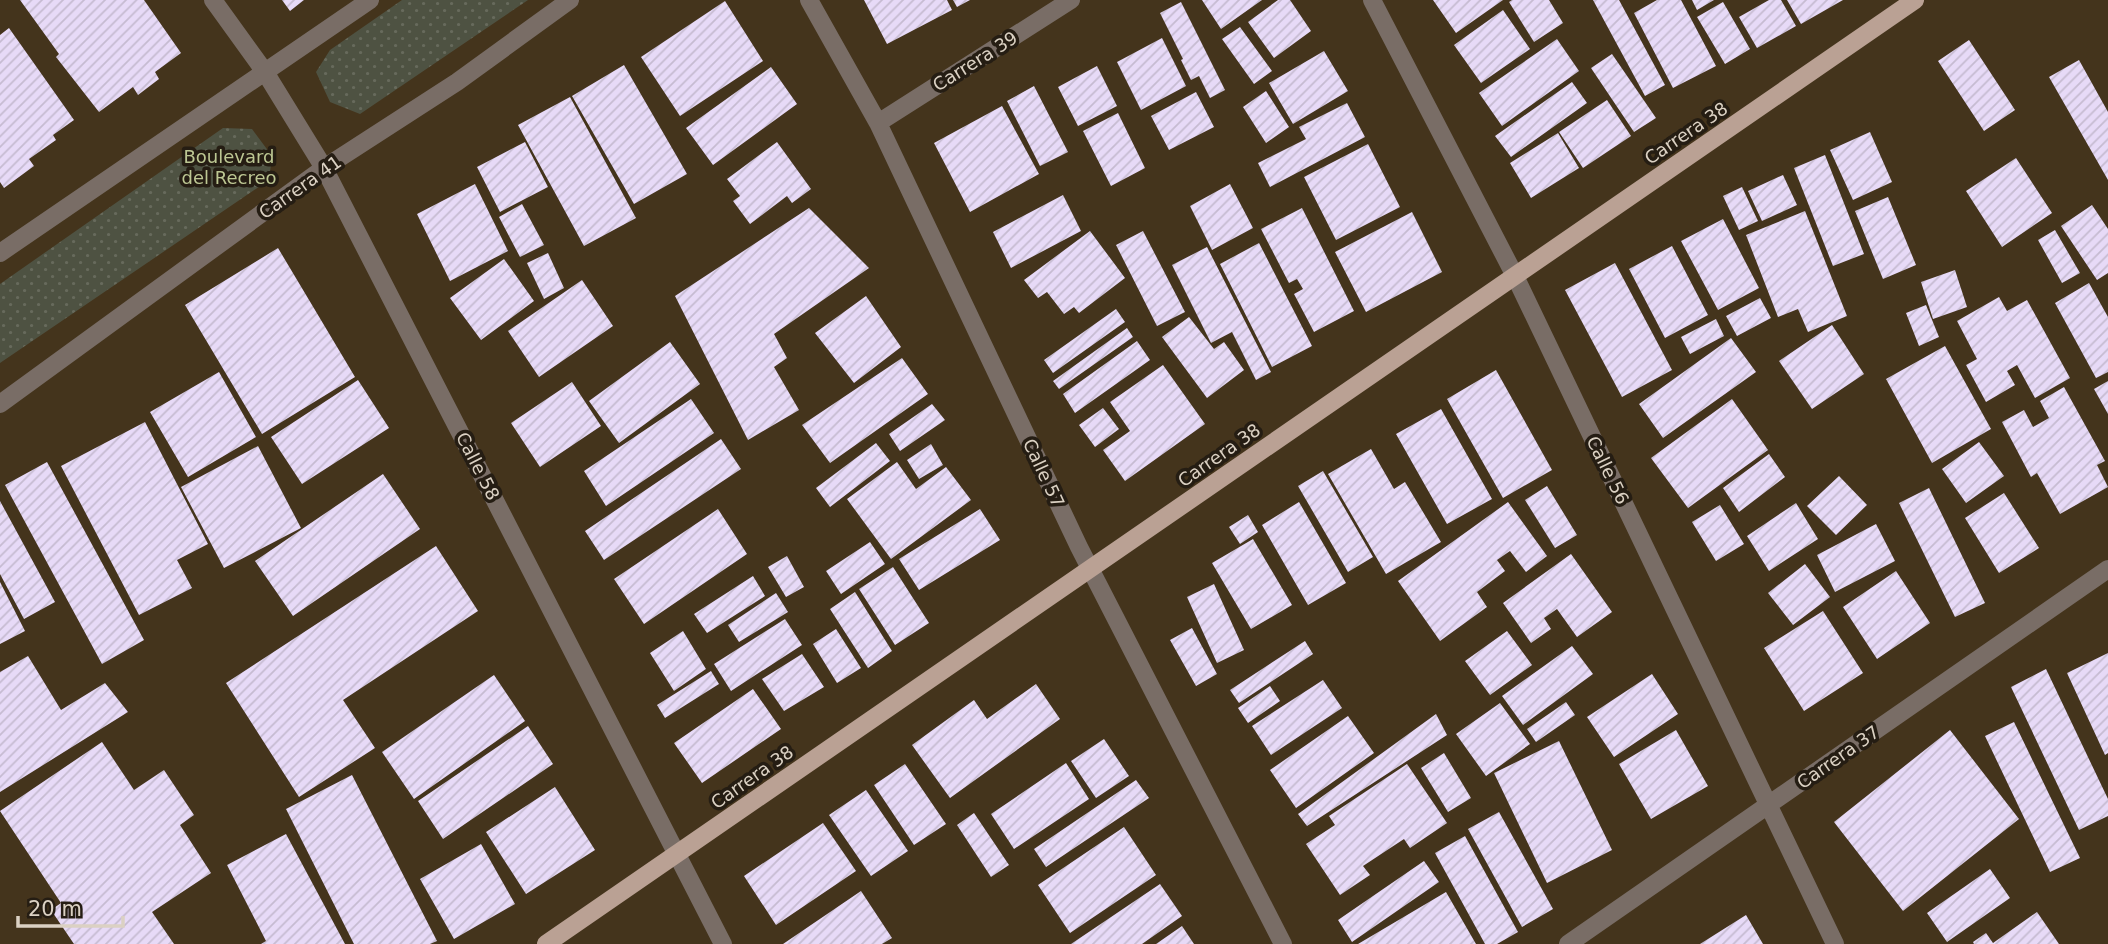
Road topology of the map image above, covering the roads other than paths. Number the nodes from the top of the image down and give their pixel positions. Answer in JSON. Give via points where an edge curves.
{"nodes":[{"id":1,"x":213,"y":0,"type":"edge"},
{"id":2,"x":370,"y":0,"type":"edge"},
{"id":3,"x":570,"y":0,"type":"edge"},
{"id":4,"x":809,"y":0,"type":"edge"},
{"id":5,"x":1072,"y":0,"type":"edge"},
{"id":6,"x":1373,"y":0,"type":"edge"},
{"id":7,"x":1915,"y":0,"type":"edge"},
{"id":8,"x":265,"y":72,"type":"junction"},
{"id":9,"x":878,"y":123,"type":"junction"},
{"id":10,"x":324,"y":168,"type":"junction"},
{"id":11,"x":0,"y":253,"type":"edge"},
{"id":12,"x":1515,"y":276,"type":"junction"},
{"id":13,"x":0,"y":404,"type":"edge"},
{"id":14,"x":1090,"y":568,"type":"junction"},
{"id":15,"x":2108,"y":569,"type":"edge"},
{"id":16,"x":1767,"y":806,"type":"junction"},
{"id":17,"x":677,"y":854,"type":"junction"},
{"id":18,"x":546,"y":944,"type":"edge"},
{"id":19,"x":723,"y":944,"type":"edge"},
{"id":20,"x":1283,"y":944,"type":"edge"},
{"id":21,"x":1568,"y":944,"type":"edge"},
{"id":22,"x":1835,"y":944,"type":"edge"}],
"edges":[{"from":1,"to":8,"type":"street","name":"Calle 58"},
{"from":2,"to":8,"type":"street"},
{"from":3,"to":10,"type":"street","name":"Carrera 41","via":[[457,82]]},
{"from":4,"to":9,"type":"street","name":"Calle 57"},
{"from":5,"to":9,"type":"street","name":"Carrera 39"},
{"from":6,"to":12,"type":"street","name":"Calle 56"},
{"from":7,"to":12,"type":"main road","name":"Carrera 38"},
{"from":8,"to":10,"type":"street","name":"Calle 58"},
{"from":8,"to":11,"type":"street"},
{"from":9,"to":14,"type":"street","name":"Calle 57"},
{"from":10,"to":13,"type":"street","name":"Carrera 41"},
{"from":10,"to":17,"type":"street","name":"Calle 58"},
{"from":12,"to":14,"type":"main road","name":"Carrera 38"},
{"from":12,"to":16,"type":"street","name":"Calle 56"},
{"from":14,"to":17,"type":"main road","name":"Carrera 38"},
{"from":14,"to":20,"type":"street","name":"Calle 57"},
{"from":15,"to":16,"type":"street","name":"Carrera 37"},
{"from":16,"to":21,"type":"street","name":"Carrera 37"},
{"from":16,"to":22,"type":"street","name":"Calle 56"},
{"from":17,"to":18,"type":"main road","name":"Carrera 38"},
{"from":17,"to":19,"type":"street","name":"Calle 58"}]}
